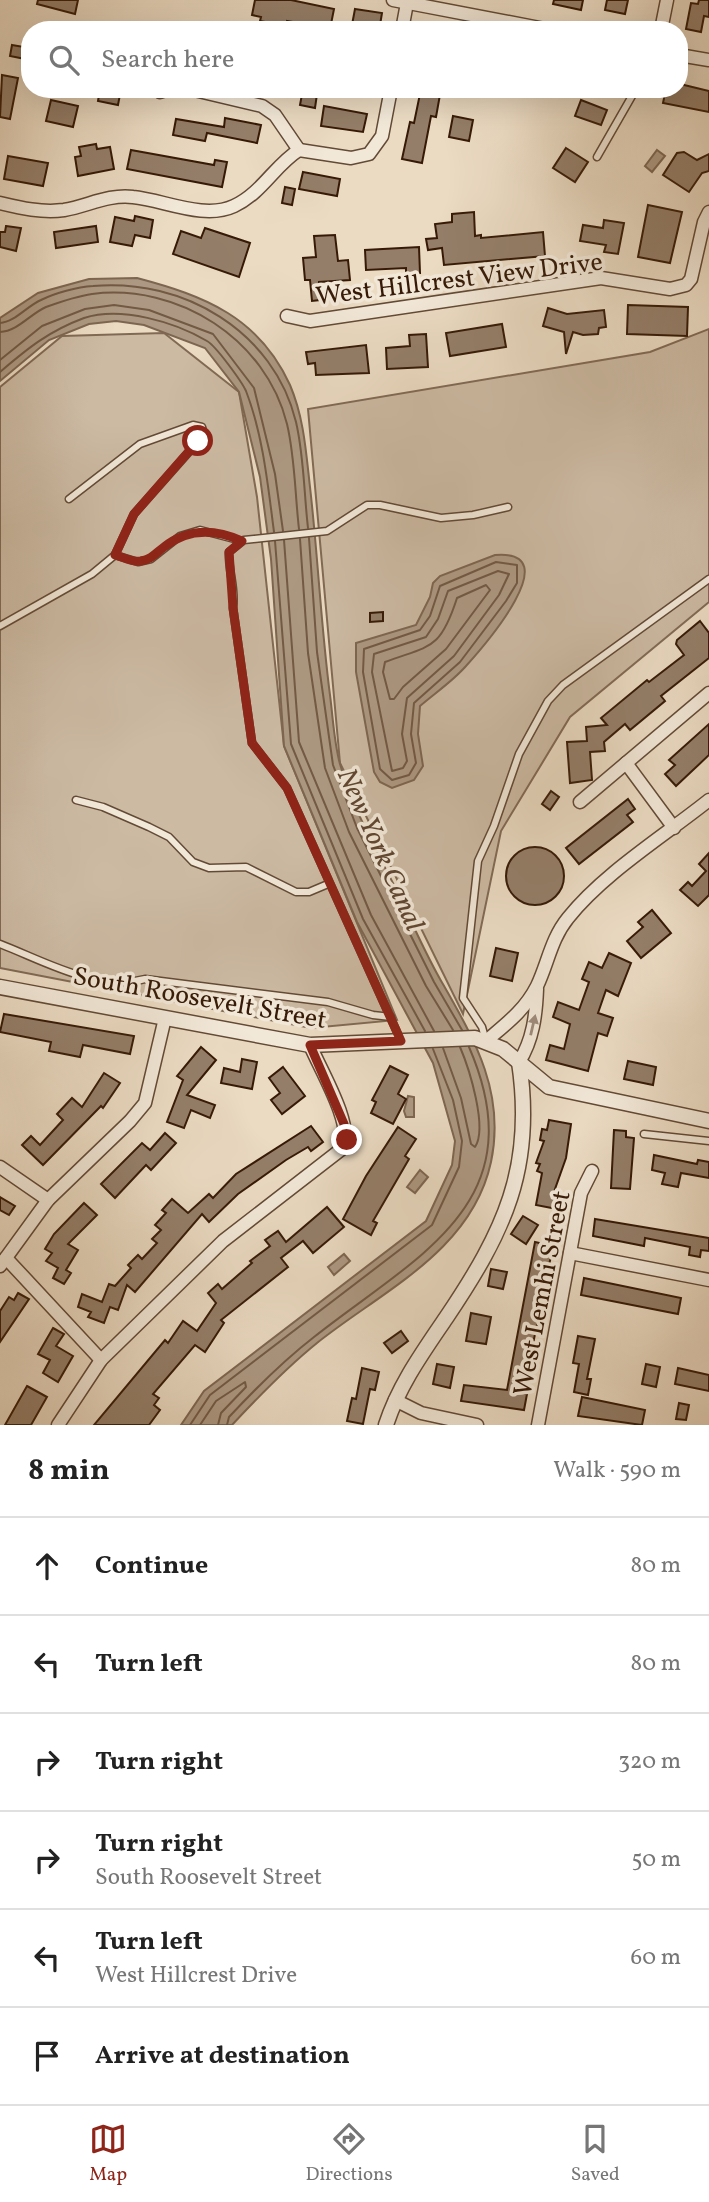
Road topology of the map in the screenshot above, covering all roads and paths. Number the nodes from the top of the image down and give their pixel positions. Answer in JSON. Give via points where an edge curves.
{"nodes":[{"id":1,"x":393,"y":0,"type":"edge"},
{"id":2,"x":667,"y":0,"type":"edge"},
{"id":3,"x":407,"y":3,"type":"junction"},
{"id":4,"x":404,"y":21,"type":"edge"},
{"id":5,"x":502,"y":21,"type":"edge"},
{"id":6,"x":663,"y":21,"type":"edge"},
{"id":7,"x":688,"y":56,"type":"edge"},
{"id":8,"x":709,"y":60,"type":"edge"},
{"id":9,"x":228,"y":98,"type":"edge"},
{"id":10,"x":389,"y":98,"type":"edge"},
{"id":11,"x":631,"y":98,"type":"edge"},
{"id":12,"x":299,"y":150,"type":"junction"},
{"id":13,"x":597,"y":157,"type":"dead end"},
{"id":14,"x":0,"y":203,"type":"edge"},
{"id":15,"x":709,"y":212,"type":"edge"},
{"id":16,"x":287,"y":316,"type":"dead end"},
{"id":17,"x":69,"y":499,"type":"dead end"},
{"id":18,"x":508,"y":507,"type":"dead end"},
{"id":19,"x":242,"y":541,"type":"junction"},
{"id":20,"x":115,"y":555,"type":"junction"},
{"id":21,"x":709,"y":579,"type":"edge"},
{"id":22,"x":0,"y":626,"type":"edge"},
{"id":23,"x":709,"y":693,"type":"edge"},
{"id":24,"x":626,"y":763,"type":"junction"},
{"id":25,"x":76,"y":800,"type":"dead end"},
{"id":26,"x":709,"y":800,"type":"edge"},
{"id":27,"x":580,"y":802,"type":"dead end"},
{"id":28,"x":674,"y":828,"type":"junction"},
{"id":29,"x":328,"y":884,"type":"junction"},
{"id":30,"x":0,"y":944,"type":"edge"},
{"id":31,"x":537,"y":985,"type":"junction"},
{"id":32,"x":0,"y":986,"type":"edge"},
{"id":33,"x":391,"y":1017,"type":"junction"},
{"id":34,"x":165,"y":1018,"type":"junction"},
{"id":35,"x":480,"y":1039,"type":"junction"},
{"id":36,"x":405,"y":1041,"type":"junction"},
{"id":37,"x":310,"y":1045,"type":"junction"},
{"id":38,"x":519,"y":1062,"type":"junction"},
{"id":39,"x":709,"y":1121,"type":"edge"},
{"id":40,"x":644,"y":1133,"type":"dead end"},
{"id":41,"x":709,"y":1141,"type":"edge"},
{"id":42,"x":0,"y":1167,"type":"edge"},
{"id":43,"x":592,"y":1171,"type":"dead end"},
{"id":44,"x":48,"y":1200,"type":"junction"},
{"id":45,"x":570,"y":1253,"type":"junction"},
{"id":46,"x":3,"y":1262,"type":"edge"},
{"id":47,"x":709,"y":1280,"type":"edge"},
{"id":48,"x":101,"y":1360,"type":"junction"},
{"id":49,"x":395,"y":1400,"type":"junction"},
{"id":50,"x":58,"y":1425,"type":"edge"},
{"id":51,"x":386,"y":1425,"type":"edge"},
{"id":52,"x":477,"y":1425,"type":"edge"},
{"id":53,"x":538,"y":1425,"type":"edge"}],
"edges":[{"from":1,"to":3,"type":"street"},
{"from":2,"to":6,"type":"street"},
{"from":3,"to":4,"type":"street"},
{"from":3,"to":5,"type":"street"},
{"from":7,"to":8,"type":"street"},
{"from":9,"to":12,"type":"street","via":[[262,106],[275,116]]},
{"from":10,"to":12,"type":"street","via":[[382,136],[369,154],[351,158]]},
{"from":11,"to":13,"type":"lane"},
{"from":12,"to":14,"type":"street","via":[[256,192],[232,207],[201,210],[131,197],[104,198],[64,210],[36,211]]},
{"from":15,"to":16,"type":"street","name":"West Hillcrest View Drive","via":[[691,279],[677,288],[601,278],[310,321]]},
{"from":17,"to":20,"type":"lane","via":[[140,444],[193,425],[205,429],[134,514]]},
{"from":18,"to":19,"type":"lane","via":[[441,518],[366,505],[320,532]]},
{"from":19,"to":20,"type":"lane","via":[[200,530],[180,536],[144,561]]},
{"from":19,"to":29,"type":"lane","via":[[229,552],[228,568],[252,743],[287,788]]},
{"from":20,"to":22,"type":"lane","via":[[92,574]]},
{"from":21,"to":35,"type":"lane","via":[[563,685],[548,701],[519,754],[478,861],[463,999],[482,1027]]},
{"from":23,"to":24,"type":"street"},
{"from":24,"to":27,"type":"street"},
{"from":24,"to":28,"type":"street"},
{"from":25,"to":29,"type":"lane","via":[[149,827],[169,838],[193,862],[209,868],[246,867],[296,892]]},
{"from":26,"to":28,"type":"street"},
{"from":28,"to":31,"type":"street","via":[[566,919],[551,944]]},
{"from":29,"to":33,"type":"lane"},
{"from":30,"to":33,"type":"lane","via":[[115,984],[145,979],[328,1002]]},
{"from":31,"to":35,"type":"street","via":[[520,1013]]},
{"from":38,"to":31,"type":"street","one_way":true,"via":[[528,1048]]},
{"from":32,"to":34,"type":"street","name":"South Roosevelt Street"},
{"from":33,"to":36,"type":"lane"},
{"from":34,"to":37,"type":"street","name":"South Roosevelt Street"},
{"from":34,"to":44,"type":"street","via":[[145,1103]]},
{"from":35,"to":36,"type":"street","name":"South Roosevelt Street"},
{"from":35,"to":38,"type":"street"},
{"from":36,"to":37,"type":"street","name":"South Roosevelt Street"},
{"from":37,"to":48,"type":"street","via":[[344,1124],[347,1140],[343,1148],[223,1241]]},
{"from":38,"to":39,"type":"street","via":[[549,1087]]},
{"from":38,"to":49,"type":"street","via":[[522,1144],[511,1200],[482,1264]]},
{"from":40,"to":41,"type":"lane"},
{"from":42,"to":44,"type":"street"},
{"from":43,"to":45,"type":"street","name":"West Lemhi Street","via":[[581,1194]]},
{"from":44,"to":46,"type":"street"},
{"from":45,"to":47,"type":"street"},
{"from":45,"to":53,"type":"street","name":"West Lemhi Street"},
{"from":46,"to":48,"type":"street"},
{"from":48,"to":50,"type":"street"},
{"from":49,"to":51,"type":"street"},
{"from":49,"to":52,"type":"street","via":[[421,1413]]}]}
